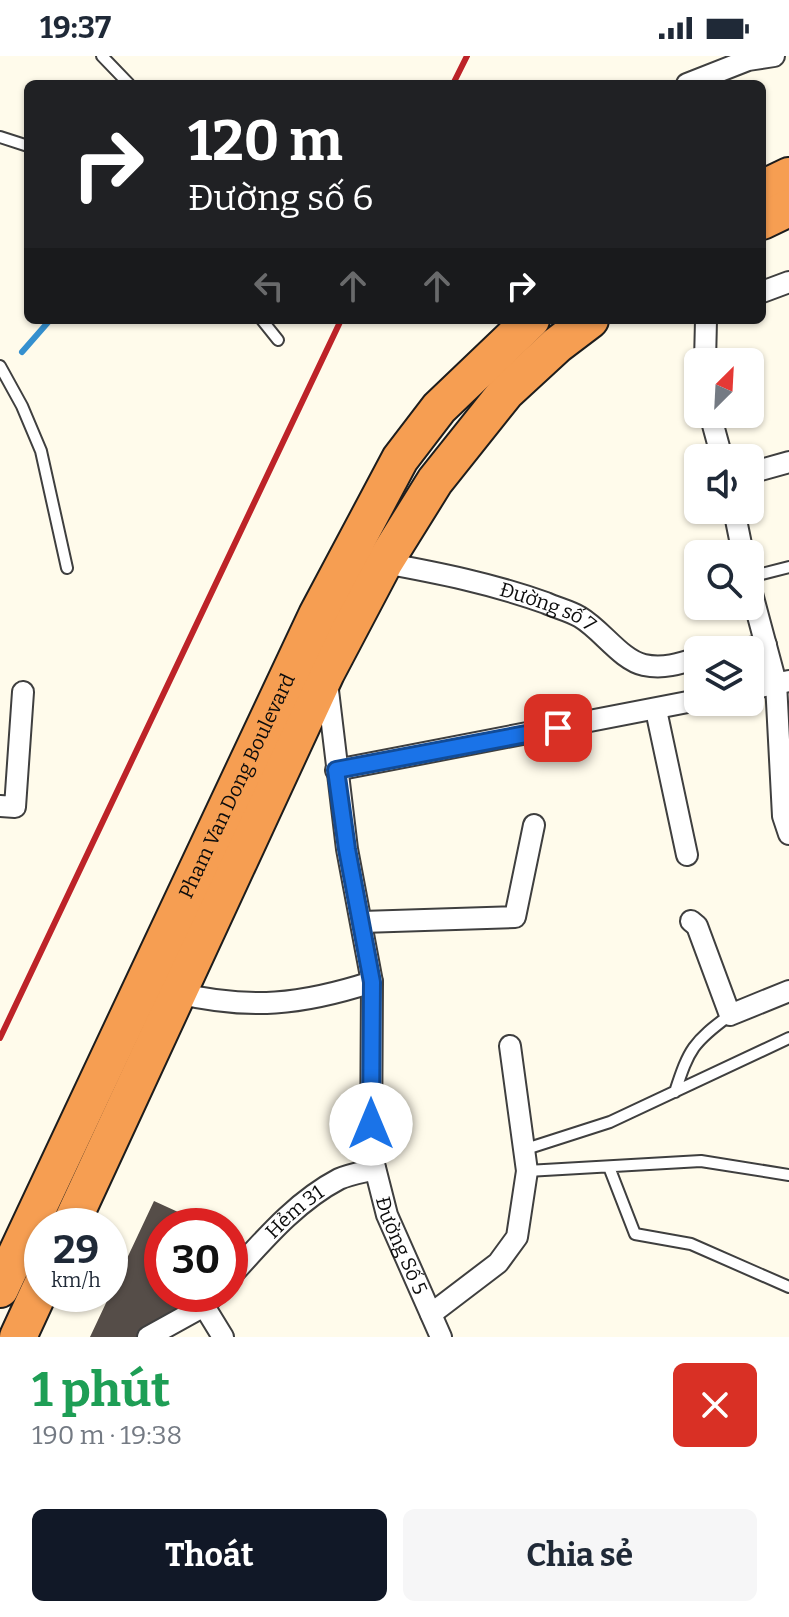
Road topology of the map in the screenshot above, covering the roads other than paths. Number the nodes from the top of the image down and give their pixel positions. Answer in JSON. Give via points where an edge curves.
{"nodes":[{"id":1,"x":102,"y":56,"type":"edge"},
{"id":2,"x":774,"y":56,"type":"edge"},
{"id":3,"x":748,"y":58,"type":"edge"},
{"id":4,"x":125,"y":80,"type":"edge"},
{"id":5,"x":696,"y":80,"type":"edge"},
{"id":6,"x":0,"y":137,"type":"edge"},
{"id":7,"x":24,"y":145,"type":"edge"},
{"id":8,"x":789,"y":176,"type":"edge"},
{"id":9,"x":766,"y":187,"type":"edge"},
{"id":10,"x":789,"y":208,"type":"edge"},
{"id":11,"x":766,"y":219,"type":"edge"},
{"id":12,"x":789,"y":282,"type":"edge"},
{"id":13,"x":766,"y":291,"type":"edge"},
{"id":14,"x":265,"y":324,"type":"edge"},
{"id":15,"x":526,"y":324,"type":"edge"},
{"id":16,"x":585,"y":324,"type":"edge"},
{"id":17,"x":706,"y":324,"type":"edge"},
{"id":18,"x":278,"y":340,"type":"dead end"},
{"id":19,"x":705,"y":348,"type":"edge"},
{"id":20,"x":0,"y":366,"type":"edge"},
{"id":21,"x":789,"y":462,"type":"edge"},
{"id":22,"x":764,"y":469,"type":"edge"},
{"id":23,"x":384,"y":563,"type":"junction"},
{"id":24,"x":789,"y":567,"type":"edge"},
{"id":25,"x":67,"y":568,"type":"dead end"},
{"id":26,"x":764,"y":573,"type":"edge"},
{"id":27,"x":759,"y":620,"type":"edge"},
{"id":28,"x":766,"y":645,"type":"joint"},
{"id":29,"x":684,"y":662,"type":"edge"},
{"id":30,"x":326,"y":673,"type":"junction"},
{"id":31,"x":783,"y":682,"type":"edge"},
{"id":32,"x":23,"y":692,"type":"dead end"},
{"id":33,"x":684,"y":703,"type":"edge"},
{"id":34,"x":656,"y":710,"type":"junction"},
{"id":35,"x":336,"y":770,"type":"junction"},
{"id":36,"x":0,"y":806,"type":"edge"},
{"id":37,"x":534,"y":825,"type":"dead end"},
{"id":38,"x":789,"y":834,"type":"edge"},
{"id":39,"x":687,"y":855,"type":"dead end"},
{"id":40,"x":691,"y":921,"type":"dead end"},
{"id":41,"x":362,"y":922,"type":"junction"},
{"id":42,"x":372,"y":982,"type":"junction"},
{"id":43,"x":789,"y":991,"type":"edge"},
{"id":44,"x":177,"y":993,"type":"junction"},
{"id":45,"x":730,"y":1015,"type":"junction"},
{"id":46,"x":789,"y":1038,"type":"edge"},
{"id":47,"x":510,"y":1046,"type":"dead end"},
{"id":48,"x":675,"y":1092,"type":"junction"},
{"id":49,"x":526,"y":1149,"type":"junction"},
{"id":50,"x":609,"y":1167,"type":"junction"},
{"id":51,"x":375,"y":1169,"type":"junction"},
{"id":52,"x":527,"y":1171,"type":"junction"},
{"id":53,"x":789,"y":1175,"type":"edge"},
{"id":54,"x":78,"y":1208,"type":"edge"},
{"id":55,"x":248,"y":1257,"type":"edge"},
{"id":56,"x":789,"y":1287,"type":"edge"},
{"id":57,"x":0,"y":1289,"type":"edge"},
{"id":58,"x":30,"y":1312,"type":"edge"},
{"id":59,"x":189,"y":1312,"type":"edge"},
{"id":60,"x":214,"y":1312,"type":"edge"},
{"id":61,"x":431,"y":1314,"type":"junction"},
{"id":62,"x":18,"y":1337,"type":"edge"},
{"id":63,"x":148,"y":1337,"type":"edge"},
{"id":64,"x":223,"y":1337,"type":"edge"},
{"id":65,"x":441,"y":1337,"type":"edge"}],
"edges":[{"from":1,"to":4,"type":"lane"},
{"from":2,"to":3,"type":"street"},
{"from":3,"to":5,"type":"street"},
{"from":6,"to":7,"type":"lane"},
{"from":8,"to":9,"type":"highway"},
{"from":10,"to":11,"type":"highway"},
{"from":12,"to":13,"type":"street"},
{"from":14,"to":18,"type":"lane"},
{"from":15,"to":57,"type":"highway","name":"Pham Van Dong Boulevard","via":[[439,408],[386,484],[317,615]]},
{"from":16,"to":23,"type":"highway","name":"Pham Van Dong Boulevard","via":[[506,392],[435,481]]},
{"from":17,"to":19,"type":"street"},
{"from":20,"to":25,"type":"lane","via":[[41,451]]},
{"from":21,"to":22,"type":"street"},
{"from":23,"to":29,"type":"street","name":"Đường số 7","via":[[524,595],[579,616],[641,664],[666,667]]},
{"from":23,"to":30,"type":"highway","name":"Pham Van Dong Boulevard"},
{"from":24,"to":26,"type":"lane"},
{"from":27,"to":28,"type":"street"},
{"from":28,"to":31,"type":"street"},
{"from":30,"to":35,"type":"street","name":"Đường Số 5"},
{"from":30,"to":44,"type":"highway","name":"Pham Van Dong Boulevard"},
{"from":31,"to":38,"type":"street","via":[[783,816]]},
{"from":32,"to":36,"type":"street","via":[[15,807]]},
{"from":33,"to":34,"type":"street"},
{"from":34,"to":35,"type":"street"},
{"from":34,"to":39,"type":"street"},
{"from":35,"to":41,"type":"street","name":"Đường Số 5"},
{"from":37,"to":41,"type":"street","via":[[515,917]]},
{"from":40,"to":45,"type":"street"},
{"from":41,"to":42,"type":"street","name":"Đường Số 5"},
{"from":42,"to":44,"type":"street","via":[[326,997],[271,1005]]},
{"from":42,"to":51,"type":"street","name":"Đường Số 5"},
{"from":43,"to":45,"type":"street"},
{"from":44,"to":54,"type":"highway","name":"Pham Van Dong Boulevard"},
{"from":45,"to":48,"type":"lane","via":[[691,1047]]},
{"from":46,"to":48,"type":"lane"},
{"from":47,"to":49,"type":"street"},
{"from":48,"to":49,"type":"lane","via":[[610,1122]]},
{"from":49,"to":52,"type":"street"},
{"from":50,"to":52,"type":"lane"},
{"from":50,"to":53,"type":"lane","via":[[701,1161]]},
{"from":50,"to":56,"type":"lane","via":[[635,1234],[691,1244]]},
{"from":51,"to":55,"type":"street","name":"Hẻm 31","via":[[341,1178],[317,1193]]},
{"from":51,"to":61,"type":"street","name":"Đường Số 5","via":[[387,1215]]},
{"from":52,"to":61,"type":"street","via":[[517,1237],[510,1250]]},
{"from":58,"to":62,"type":"highway"},
{"from":59,"to":63,"type":"street"},
{"from":60,"to":64,"type":"street"},
{"from":61,"to":65,"type":"street","name":"Đường Số 5"}]}
